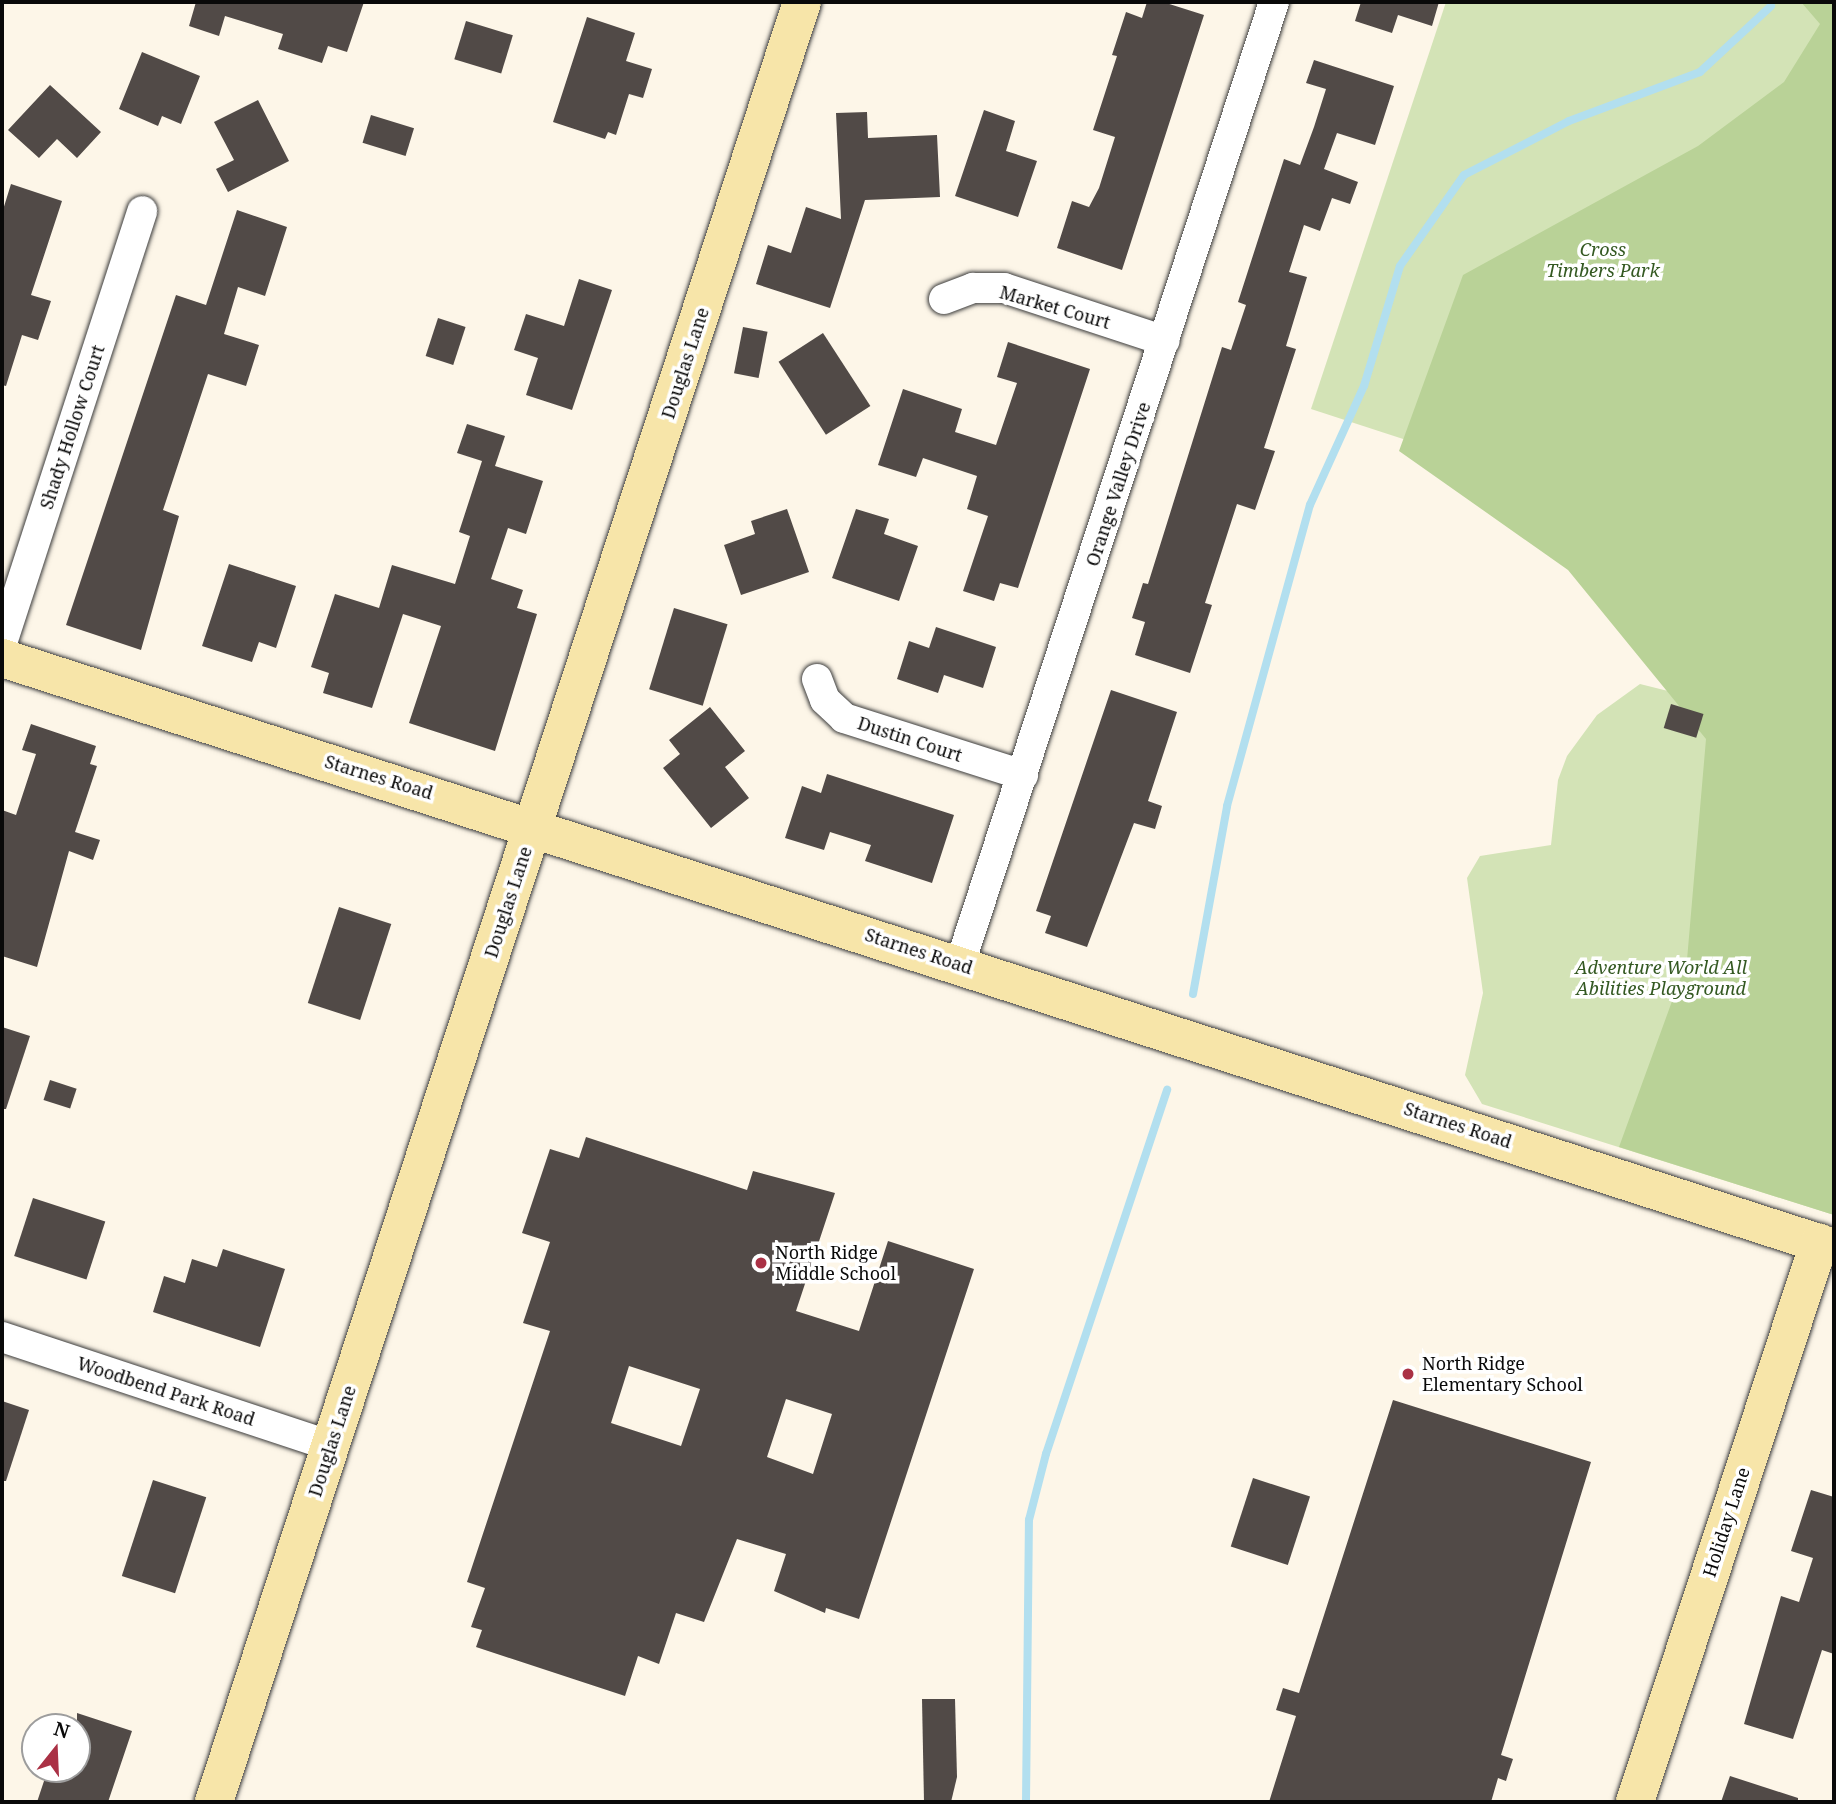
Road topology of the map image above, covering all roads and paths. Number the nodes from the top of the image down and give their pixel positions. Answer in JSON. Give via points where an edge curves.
{"nodes":[{"id":1,"x":803,"y":2,"type":"edge"},
{"id":2,"x":1274,"y":2,"type":"edge"},
{"id":3,"x":142,"y":211,"type":"dead end"},
{"id":4,"x":944,"y":299,"type":"dead end"},
{"id":5,"x":1165,"y":341,"type":"junction"},
{"id":6,"x":2,"y":643,"type":"edge"},
{"id":7,"x":2,"y":658,"type":"edge"},
{"id":8,"x":817,"y":679,"type":"dead end"},
{"id":9,"x":1023,"y":775,"type":"junction"},
{"id":10,"x":533,"y":826,"type":"junction"},
{"id":11,"x":960,"y":964,"type":"junction"},
{"id":12,"x":1827,"y":1246,"type":"edge"},
{"id":13,"x":2,"y":1337,"type":"edge"},
{"id":14,"x":331,"y":1446,"type":"junction"},
{"id":15,"x":214,"y":1802,"type":"edge"},
{"id":16,"x":1635,"y":1802,"type":"edge"}],
"edges":[{"from":1,"to":10,"type":"street","name":"Douglas Lane"},
{"from":2,"to":5,"type":"street","name":"Orange Valley Drive"},
{"from":3,"to":6,"type":"street","name":"Shady Hollow Court"},
{"from":4,"to":5,"type":"street","name":"Market Court","via":[[973,288],[1003,288]]},
{"from":5,"to":9,"type":"street","name":"Orange Valley Drive"},
{"from":7,"to":10,"type":"street","name":"Starnes Road"},
{"from":8,"to":9,"type":"street","name":"Dustin Court","via":[[825,700],[844,718]]},
{"from":9,"to":11,"type":"street","name":"Orange Valley Drive"},
{"from":10,"to":11,"type":"street","name":"Starnes Road"},
{"from":10,"to":14,"type":"street","name":"Douglas Lane"},
{"from":11,"to":12,"type":"street","name":"Starnes Road"},
{"from":12,"to":16,"type":"street","name":"Holiday Lane"},
{"from":13,"to":14,"type":"street","name":"Woodbend Park Road"},
{"from":14,"to":15,"type":"street","name":"Douglas Lane"}]}
